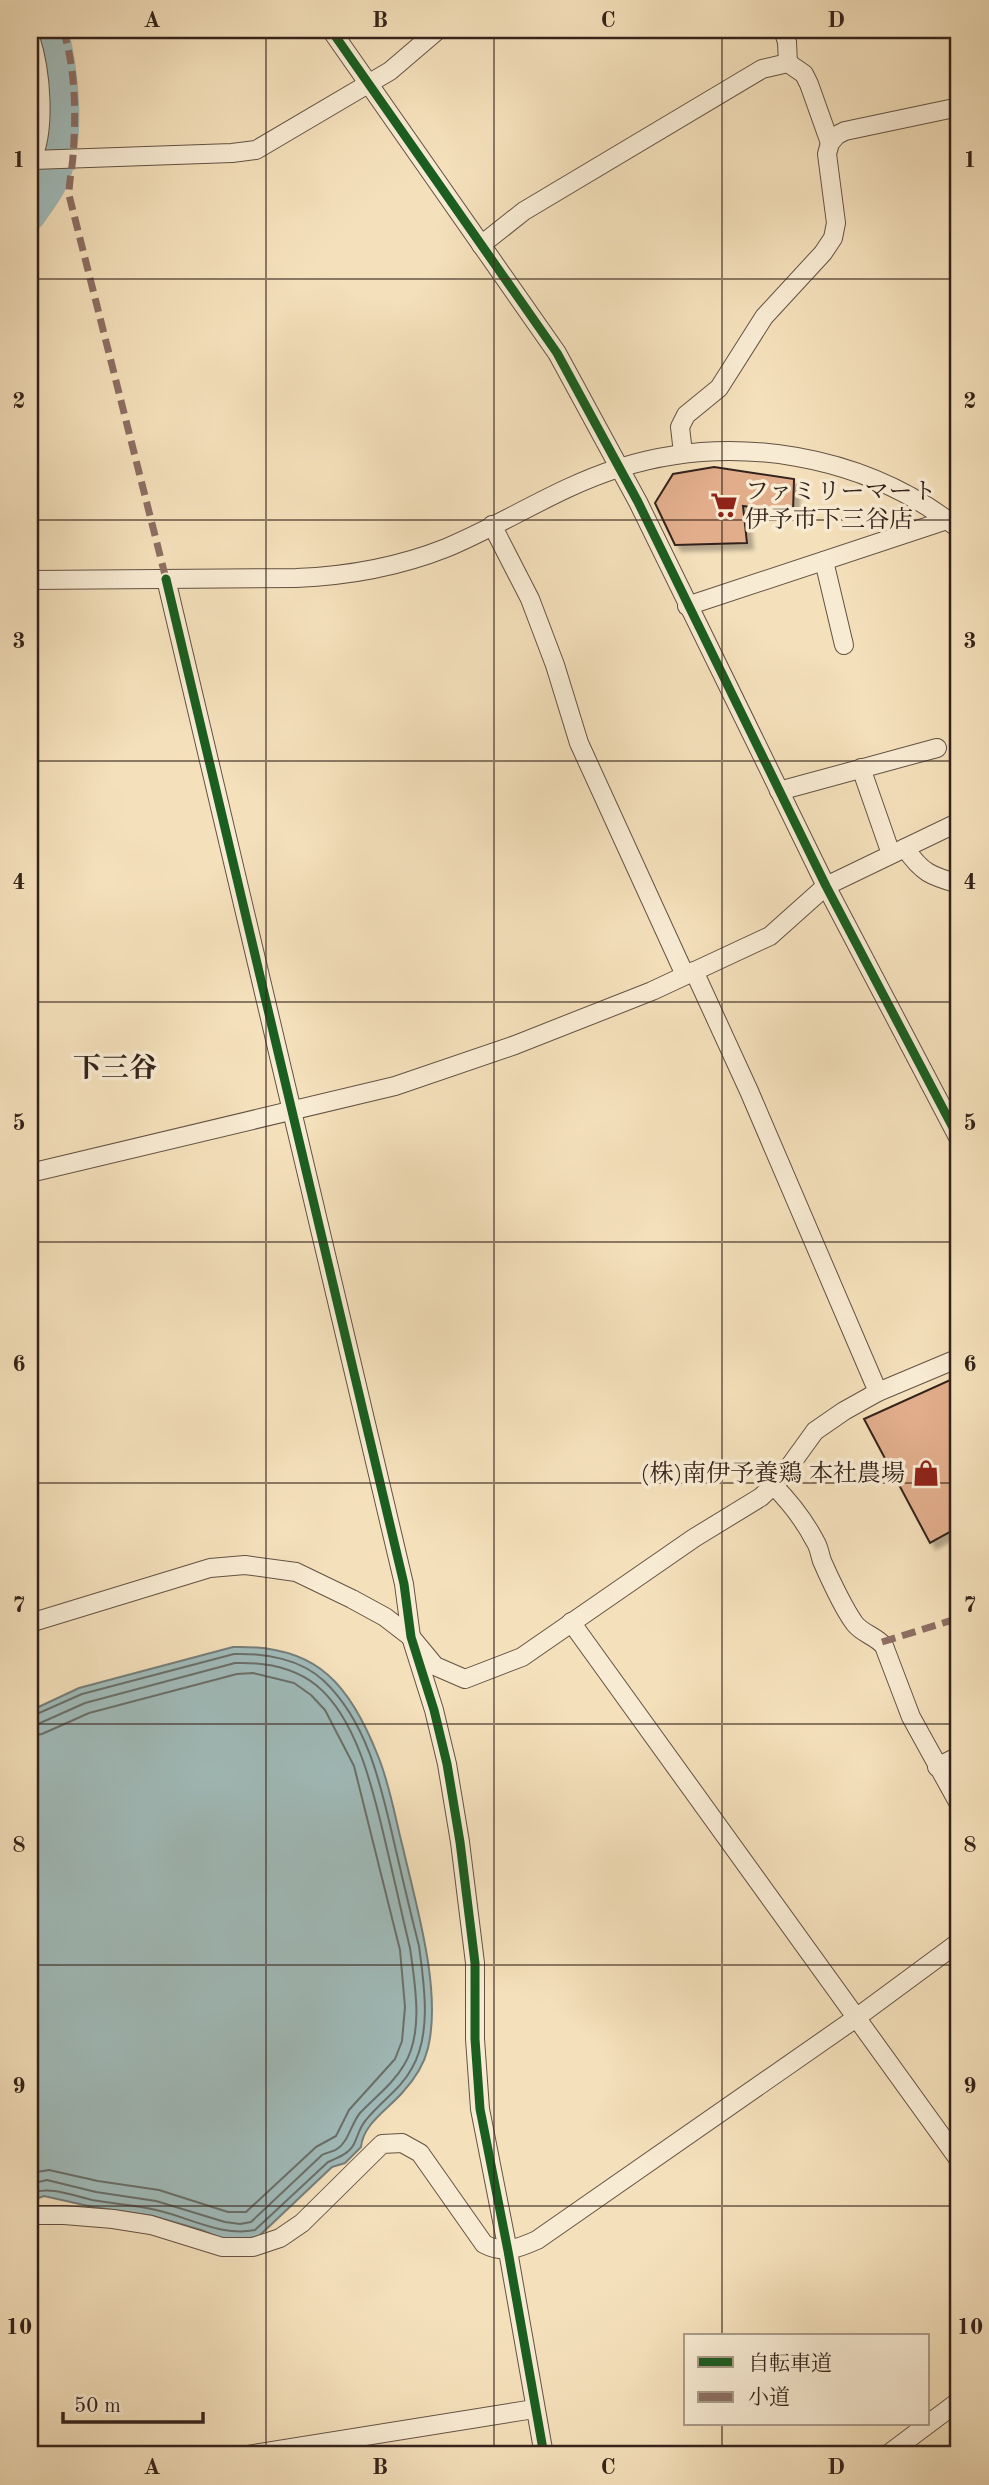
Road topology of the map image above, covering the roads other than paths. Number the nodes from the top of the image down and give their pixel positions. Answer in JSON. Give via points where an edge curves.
{"nodes":[{"id":1,"x":331,"y":30,"type":"edge"},
{"id":2,"x":438,"y":30,"type":"edge"},
{"id":3,"x":783,"y":30,"type":"edge"},
{"id":4,"x":30,"y":37,"type":"edge"},
{"id":5,"x":788,"y":62,"type":"junction"},
{"id":6,"x":368,"y":84,"type":"junction"},
{"id":7,"x":959,"y":107,"type":"edge"},
{"id":8,"x":830,"y":143,"type":"junction"},
{"id":9,"x":31,"y":161,"type":"edge"},
{"id":10,"x":481,"y":245,"type":"junction"},
{"id":11,"x":682,"y":453,"type":"junction"},
{"id":12,"x":620,"y":468,"type":"junction"},
{"id":13,"x":955,"y":521,"type":"edge"},
{"id":14,"x":492,"y":525,"type":"junction"},
{"id":15,"x":824,"y":561,"type":"junction"},
{"id":16,"x":166,"y":579,"type":"junction"},
{"id":17,"x":30,"y":580,"type":"edge"},
{"id":18,"x":688,"y":606,"type":"junction"},
{"id":19,"x":844,"y":645,"type":"dead end"},
{"id":20,"x":937,"y":748,"type":"dead end"},
{"id":21,"x":861,"y":768,"type":"junction"},
{"id":22,"x":779,"y":791,"type":"junction"},
{"id":23,"x":959,"y":821,"type":"edge"},
{"id":24,"x":898,"y":851,"type":"junction"},
{"id":25,"x":959,"y":884,"type":"edge"},
{"id":26,"x":826,"y":886,"type":"junction"},
{"id":27,"x":690,"y":973,"type":"junction"},
{"id":28,"x":292,"y":1112,"type":"junction"},
{"id":29,"x":959,"y":1139,"type":"edge"},
{"id":30,"x":30,"y":1173,"type":"edge"},
{"id":31,"x":959,"y":1357,"type":"edge"},
{"id":32,"x":878,"y":1392,"type":"junction"},
{"id":33,"x":773,"y":1485,"type":"junction"},
{"id":34,"x":31,"y":1620,"type":"edge"},
{"id":35,"x":571,"y":1622,"type":"junction"},
{"id":36,"x":411,"y":1637,"type":"junction"},
{"id":37,"x":959,"y":1756,"type":"edge"},
{"id":38,"x":937,"y":1767,"type":"junction"},
{"id":39,"x":959,"y":1804,"type":"edge"},
{"id":40,"x":959,"y":1942,"type":"edge"},
{"id":41,"x":856,"y":2018,"type":"junction"},
{"id":42,"x":959,"y":2160,"type":"edge"},
{"id":43,"x":30,"y":2214,"type":"edge"},
{"id":44,"x":508,"y":2251,"type":"junction"},
{"id":45,"x":959,"y":2402,"type":"edge"},
{"id":46,"x":534,"y":2409,"type":"junction"},
{"id":47,"x":930,"y":2423,"type":"edge"},
{"id":48,"x":926,"y":2426,"type":"edge"},
{"id":49,"x":295,"y":2451,"type":"edge"},
{"id":50,"x":247,"y":2455,"type":"edge"},
{"id":51,"x":544,"y":2455,"type":"edge"},
{"id":52,"x":887,"y":2455,"type":"edge"}],
"edges":[{"from":1,"to":6,"type":"street"},
{"from":2,"to":6,"type":"street"},
{"from":3,"to":5,"type":"street"},
{"from":4,"to":9,"type":"street","via":[[40,94]]},
{"from":5,"to":8,"type":"street","via":[[804,74]]},
{"from":5,"to":10,"type":"street","via":[[762,69],[738,83],[524,211]]},
{"from":6,"to":9,"type":"street","via":[[257,150]]},
{"from":6,"to":10,"type":"street"},
{"from":7,"to":8,"type":"street","via":[[845,131]]},
{"from":8,"to":11,"type":"street","via":[[833,238],[764,317],[719,388],[686,415],[680,427]]},
{"from":10,"to":12,"type":"street","via":[[557,352]]},
{"from":11,"to":12,"type":"street"},
{"from":11,"to":13,"type":"street","via":[[741,451],[805,458],[892,486]]},
{"from":12,"to":14,"type":"street"},
{"from":12,"to":18,"type":"street"},
{"from":13,"to":15,"type":"street"},
{"from":14,"to":16,"type":"street","via":[[446,548],[369,571],[309,578]]},
{"from":14,"to":27,"type":"street","via":[[530,599],[579,743]]},
{"from":15,"to":18,"type":"street"},
{"from":15,"to":19,"type":"street"},
{"from":16,"to":17,"type":"street"},
{"from":16,"to":28,"type":"street"},
{"from":18,"to":22,"type":"street"},
{"from":20,"to":21,"type":"street"},
{"from":21,"to":22,"type":"street"},
{"from":21,"to":24,"type":"street"},
{"from":22,"to":26,"type":"street"},
{"from":23,"to":24,"type":"street"},
{"from":24,"to":25,"type":"street","via":[[930,876]]},
{"from":24,"to":26,"type":"street"},
{"from":26,"to":27,"type":"street","via":[[770,936]]},
{"from":26,"to":29,"type":"street"},
{"from":27,"to":28,"type":"street","via":[[491,1053],[396,1086]]},
{"from":27,"to":32,"type":"street","via":[[749,1091]]},
{"from":28,"to":30,"type":"street"},
{"from":28,"to":36,"type":"street","via":[[404,1584]]},
{"from":31,"to":32,"type":"street"},
{"from":32,"to":33,"type":"street","via":[[815,1431]]},
{"from":33,"to":35,"type":"street"},
{"from":33,"to":38,"type":"street","via":[[816,1543],[853,1621],[884,1646],[911,1717]]},
{"from":34,"to":36,"type":"street","via":[[210,1568],[245,1565],[296,1572],[374,1611]]},
{"from":35,"to":36,"type":"street","via":[[522,1657],[465,1679],[435,1667]]},
{"from":35,"to":41,"type":"street"},
{"from":36,"to":44,"type":"street","via":[[437,1724],[460,1842],[475,1963],[480,2109]]},
{"from":37,"to":38,"type":"street"},
{"from":38,"to":39,"type":"street"},
{"from":40,"to":41,"type":"street"},
{"from":41,"to":42,"type":"street"},
{"from":41,"to":44,"type":"street","via":[[537,2240]]},
{"from":43,"to":44,"type":"street","via":[[113,2219],[151,2225],[222,2248],[253,2248],[280,2238],[302,2222],[382,2144],[402,2143],[420,2153],[484,2244]]},
{"from":44,"to":46,"type":"street"},
{"from":45,"to":47,"type":"street"},
{"from":46,"to":49,"type":"street"},
{"from":46,"to":51,"type":"street"},
{"from":48,"to":52,"type":"street"},
{"from":49,"to":50,"type":"street"}]}
